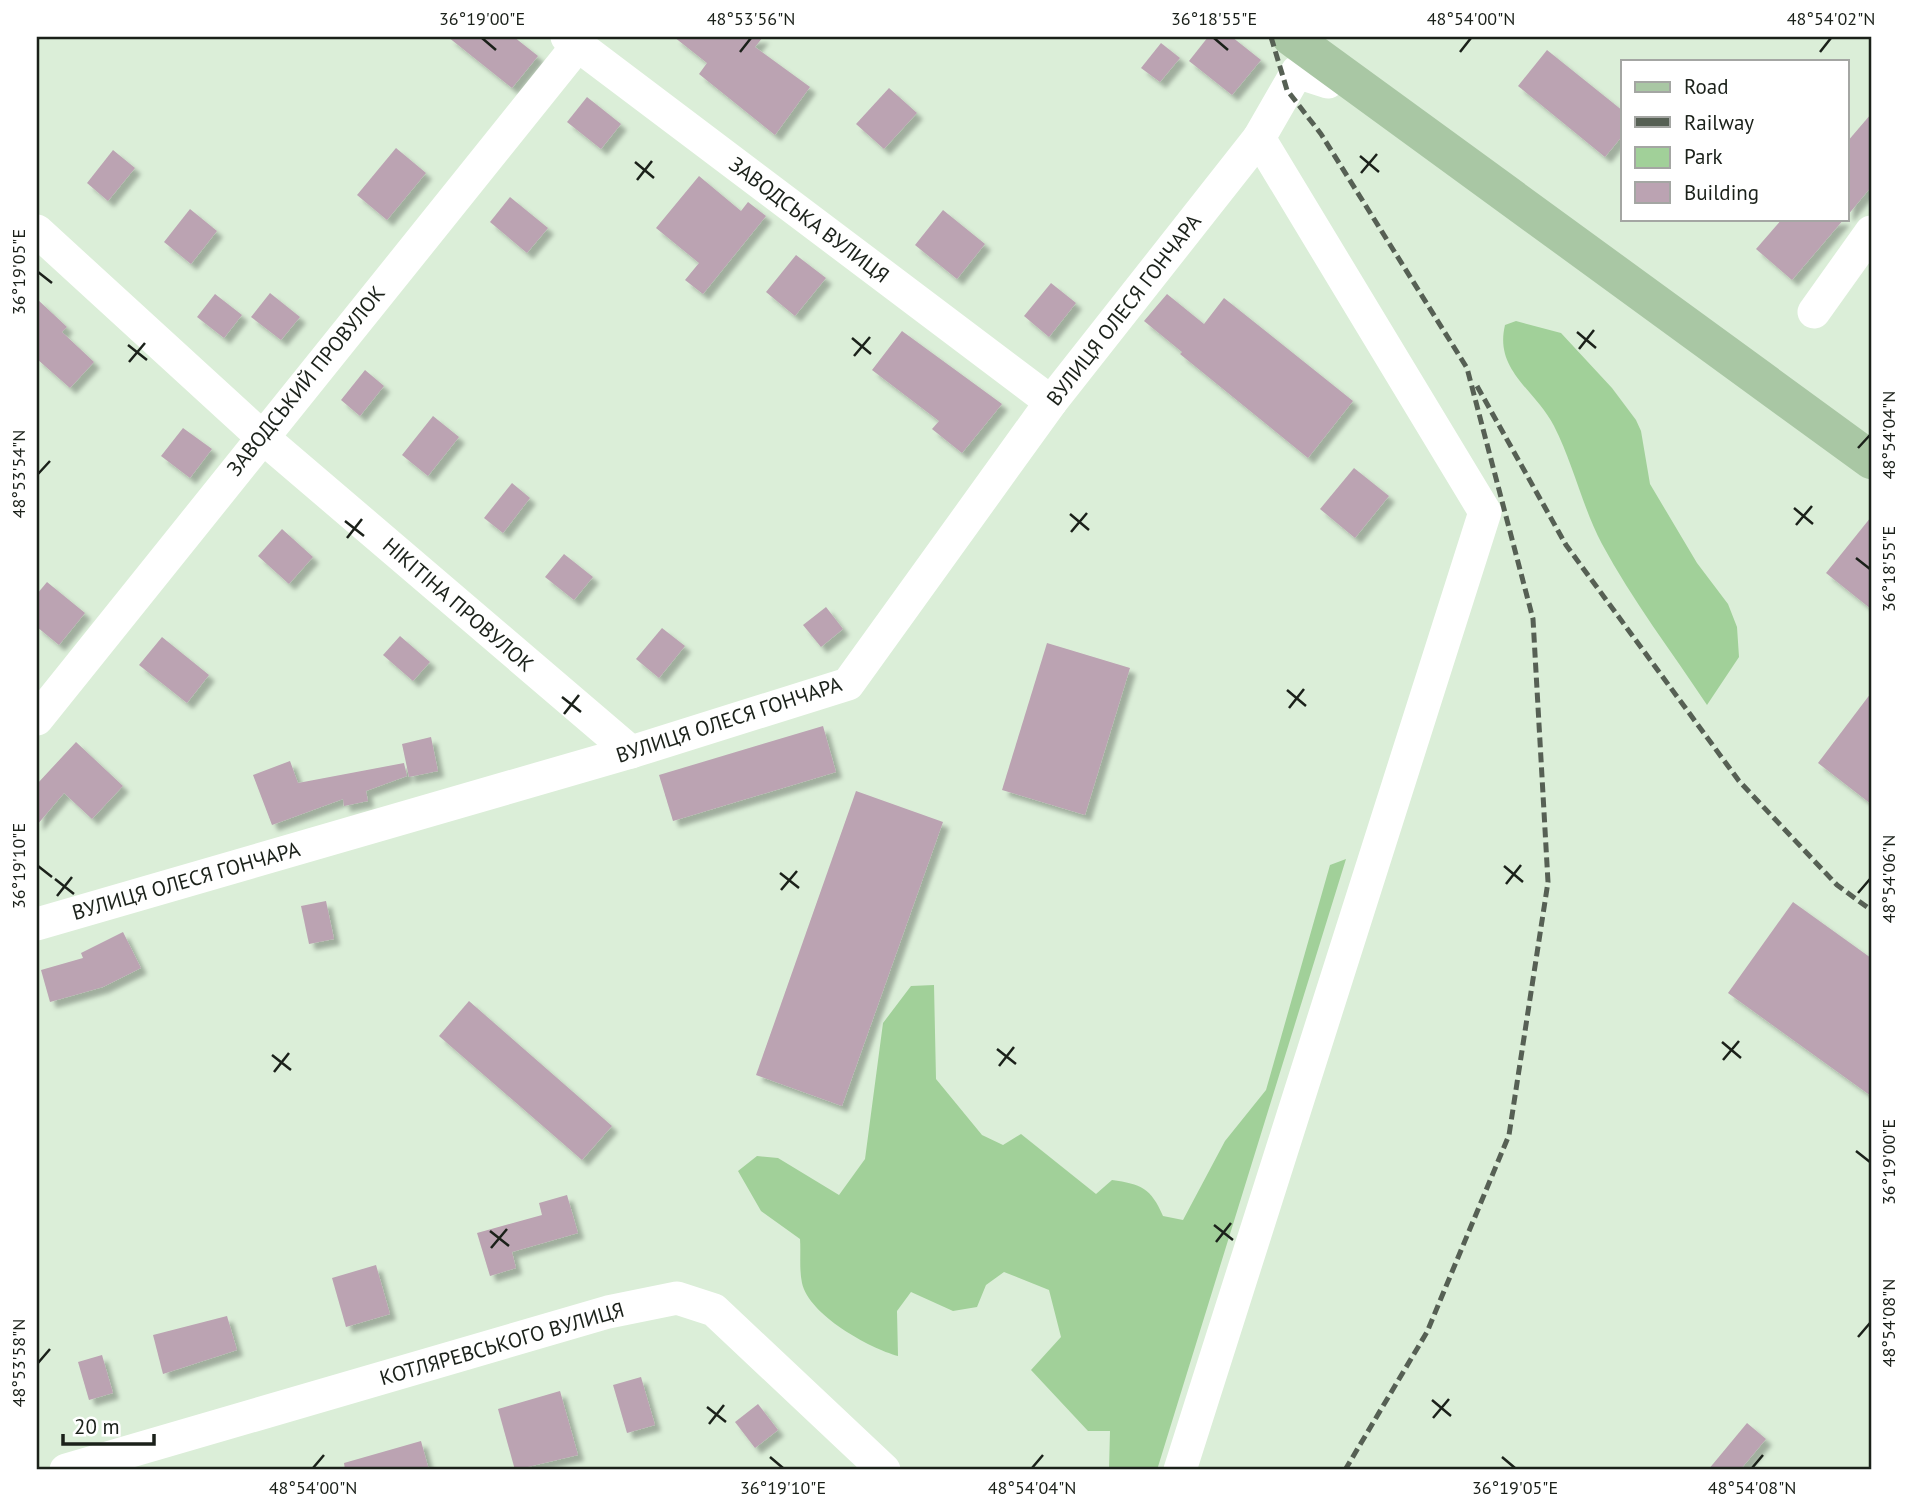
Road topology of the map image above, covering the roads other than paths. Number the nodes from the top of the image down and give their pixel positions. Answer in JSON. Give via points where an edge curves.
{"nodes":[{"id":1,"x":1292,"y":37,"type":"edge"},
{"id":2,"x":573,"y":41,"type":"edge"},
{"id":3,"x":1328,"y":82,"type":"dead end"},
{"id":4,"x":1259,"y":138,"type":"junction"},
{"id":5,"x":37,"y":231,"type":"edge"},
{"id":6,"x":1871,"y":232,"type":"edge"},
{"id":7,"x":1814,"y":312,"type":"dead end"},
{"id":8,"x":1051,"y":402,"type":"junction"},
{"id":9,"x":261,"y":436,"type":"junction"},
{"id":10,"x":1871,"y":460,"type":"edge"},
{"id":11,"x":37,"y":719,"type":"edge"},
{"id":12,"x":631,"y":752,"type":"junction"},
{"id":13,"x":37,"y":924,"type":"edge"},
{"id":14,"x":66,"y":1470,"type":"edge"},
{"id":15,"x":884,"y":1470,"type":"edge"},
{"id":16,"x":1180,"y":1470,"type":"edge"}],
"edges":[{"from":1,"to":10,"type":"main road"},
{"from":2,"to":8,"type":"street","name":"ЗАВОДСЬКА ВУЛИЦЯ"},
{"from":2,"to":9,"type":"street","name":"ЗАВОДСЬКИЙ ПРОВУЛОК"},
{"from":3,"to":4,"type":"street","name":"ВУЛИЦЯ ОЛЕСЯ ГОНЧАРА","via":[[1297,72]]},
{"from":4,"to":8,"type":"street","name":"ВУЛИЦЯ ОЛЕСЯ ГОНЧАРА"},
{"from":4,"to":16,"type":"street","via":[[1485,512]]},
{"from":5,"to":9,"type":"street","name":"НІКІТІНА ПРОВУЛОК"},
{"from":6,"to":7,"type":"street"},
{"from":8,"to":12,"type":"street","name":"ВУЛИЦЯ ОЛЕСЯ ГОНЧАРА","via":[[848,684]]},
{"from":9,"to":11,"type":"street","name":"ЗАВОДСЬКИЙ ПРОВУЛОК"},
{"from":9,"to":12,"type":"street","name":"НІКІТІНА ПРОВУЛОК"},
{"from":12,"to":13,"type":"street","name":"ВУЛИЦЯ ОЛЕСЯ ГОНЧАРА"},
{"from":14,"to":15,"type":"street","name":"КОТЛЯРЕВСЬКОГО ВУЛИЦЯ","via":[[608,1312],[677,1298],[714,1310]]}]}
